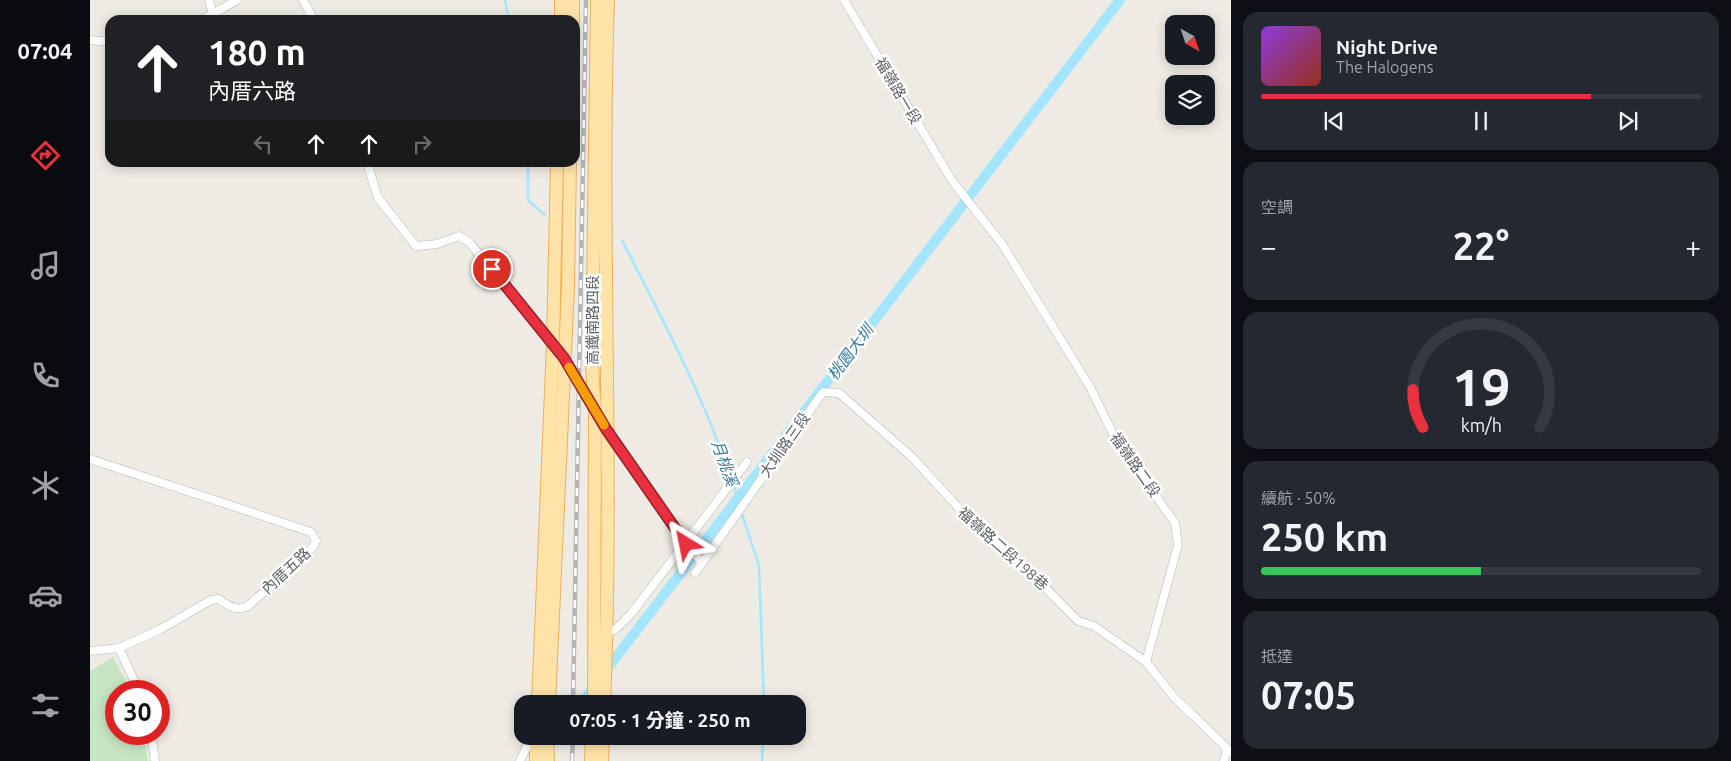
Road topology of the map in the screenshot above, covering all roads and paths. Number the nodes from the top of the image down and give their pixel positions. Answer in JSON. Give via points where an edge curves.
{"nodes":[{"id":1,"x":209,"y":0,"type":"edge"},
{"id":2,"x":236,"y":0,"type":"edge"},
{"id":3,"x":303,"y":0,"type":"edge"},
{"id":4,"x":561,"y":0,"type":"edge"},
{"id":5,"x":574,"y":0,"type":"edge"},
{"id":6,"x":597,"y":0,"type":"edge"},
{"id":7,"x":608,"y":0,"type":"edge"},
{"id":8,"x":844,"y":0,"type":"edge"},
{"id":9,"x":213,"y":14,"type":"joint"},
{"id":10,"x":311,"y":15,"type":"edge"},
{"id":11,"x":561,"y":15,"type":"edge"},
{"id":12,"x":573,"y":15,"type":"edge"},
{"id":13,"x":90,"y":40,"type":"edge"},
{"id":14,"x":105,"y":42,"type":"edge"},
{"id":15,"x":369,"y":167,"type":"edge"},
{"id":16,"x":558,"y":167,"type":"edge"},
{"id":17,"x":570,"y":167,"type":"edge"},
{"id":18,"x":593,"y":175,"type":"junction"},
{"id":19,"x":954,"y":184,"type":"joint"},
{"id":20,"x":604,"y":220,"type":"junction"},
{"id":21,"x":553,"y":343,"type":"junction"},
{"id":22,"x":564,"y":358,"type":"junction"},
{"id":23,"x":823,"y":392,"type":"joint"},
{"id":24,"x":595,"y":410,"type":"junction"},
{"id":25,"x":606,"y":429,"type":"junction"},
{"id":26,"x":547,"y":440,"type":"junction"},
{"id":27,"x":90,"y":458,"type":"edge"},
{"id":28,"x":747,"y":462,"type":"dead end"},
{"id":29,"x":606,"y":479,"type":"junction"},
{"id":30,"x":559,"y":493,"type":"junction"},
{"id":31,"x":595,"y":520,"type":"junction"},
{"id":32,"x":687,"y":545,"type":"junction"},
{"id":33,"x":701,"y":562,"type":"junction"},
{"id":34,"x":695,"y":573,"type":"dead end"},
{"id":35,"x":606,"y":634,"type":"junction"},
{"id":36,"x":119,"y":648,"type":"junction"},
{"id":37,"x":90,"y":651,"type":"edge"},
{"id":38,"x":1146,"y":662,"type":"junction"},
{"id":39,"x":134,"y":680,"type":"edge"},
{"id":40,"x":538,"y":695,"type":"edge"},
{"id":41,"x":548,"y":695,"type":"edge"},
{"id":42,"x":594,"y":695,"type":"edge"},
{"id":43,"x":605,"y":695,"type":"edge"},
{"id":44,"x":153,"y":745,"type":"edge"},
{"id":45,"x":528,"y":745,"type":"edge"},
{"id":46,"x":536,"y":745,"type":"edge"},
{"id":47,"x":547,"y":745,"type":"edge"},
{"id":48,"x":591,"y":745,"type":"edge"},
{"id":49,"x":603,"y":745,"type":"edge"},
{"id":50,"x":1229,"y":750,"type":"edge"},
{"id":51,"x":155,"y":761,"type":"edge"},
{"id":52,"x":520,"y":761,"type":"edge"},
{"id":53,"x":536,"y":761,"type":"edge"},
{"id":54,"x":548,"y":761,"type":"edge"},
{"id":55,"x":590,"y":761,"type":"edge"},
{"id":56,"x":602,"y":761,"type":"edge"},
{"id":57,"x":1224,"y":761,"type":"edge"}],
"edges":[{"from":1,"to":9,"type":"street"},
{"from":2,"to":9,"type":"street"},
{"from":3,"to":10,"type":"street"},
{"from":4,"to":11,"type":"main road"},
{"from":5,"to":12,"type":"main road"},
{"from":6,"to":18,"type":"main road","name":"高鐵南路四段"},
{"from":7,"to":20,"type":"main road","name":"高鐵南路四段"},
{"from":8,"to":19,"type":"street","name":"福嶺路一段"},
{"from":13,"to":14,"type":"street"},
{"from":15,"to":21,"type":"street","via":[[378,198],[416,246],[437,244],[459,236],[470,242]]},
{"from":16,"to":21,"type":"main road"},
{"from":17,"to":22,"type":"main road","name":"高鐵南路四段"},
{"from":18,"to":20,"type":"main road"},
{"from":18,"to":24,"type":"main road","name":"高鐵南路四段","via":[[592,366]]},
{"from":19,"to":38,"type":"street","name":"福嶺路二段","via":[[1002,244],[1090,387],[1117,442],[1175,523],[1178,545]]},
{"from":20,"to":25,"type":"main road","name":"高鐵南路四段"},
{"from":21,"to":22,"type":"street"},
{"from":21,"to":26,"type":"main road"},
{"from":22,"to":24,"type":"street"},
{"from":22,"to":30,"type":"main road","name":"高鐵南路四段"},
{"from":23,"to":33,"type":"street","name":"大圳路三段"},
{"from":23,"to":38,"type":"street","name":"福嶺路二段198巷","via":[[839,393],[912,457],[976,527],[1019,561],[1078,621],[1094,626]]},
{"from":24,"to":25,"type":"street"},
{"from":24,"to":31,"type":"main road","name":"高鐵南路四段"},
{"from":25,"to":29,"type":"main road","name":"高鐵南路四段"},
{"from":25,"to":32,"type":"street"},
{"from":26,"to":30,"type":"main road"},
{"from":26,"to":40,"type":"main road"},
{"from":27,"to":36,"type":"street","name":"內厝五路","via":[[311,532],[316,541],[241,610],[233,609],[219,599],[211,600],[159,630]]},
{"from":28,"to":32,"type":"street","name":"大圳路三段"},
{"from":29,"to":31,"type":"main road"},
{"from":29,"to":35,"type":"main road","name":"高鐵南路四段"},
{"from":30,"to":41,"type":"main road","name":"高鐵南路四段"},
{"from":31,"to":42,"type":"main road","name":"高鐵南路四段"},
{"from":32,"to":33,"type":"street"},
{"from":32,"to":35,"type":"street","name":"大圳路三段","via":[[631,614]]},
{"from":33,"to":34,"type":"street","name":"大圳路三段"},
{"from":35,"to":43,"type":"main road","name":"高鐵南路四段"},
{"from":36,"to":37,"type":"street"},
{"from":36,"to":39,"type":"street"},
{"from":38,"to":50,"type":"street","via":[[1173,696]]},
{"from":44,"to":51,"type":"street"},
{"from":45,"to":52,"type":"street"},
{"from":46,"to":53,"type":"main road"},
{"from":47,"to":54,"type":"main road"},
{"from":48,"to":55,"type":"main road"},
{"from":49,"to":56,"type":"main road"},
{"from":50,"to":57,"type":"street"}]}
